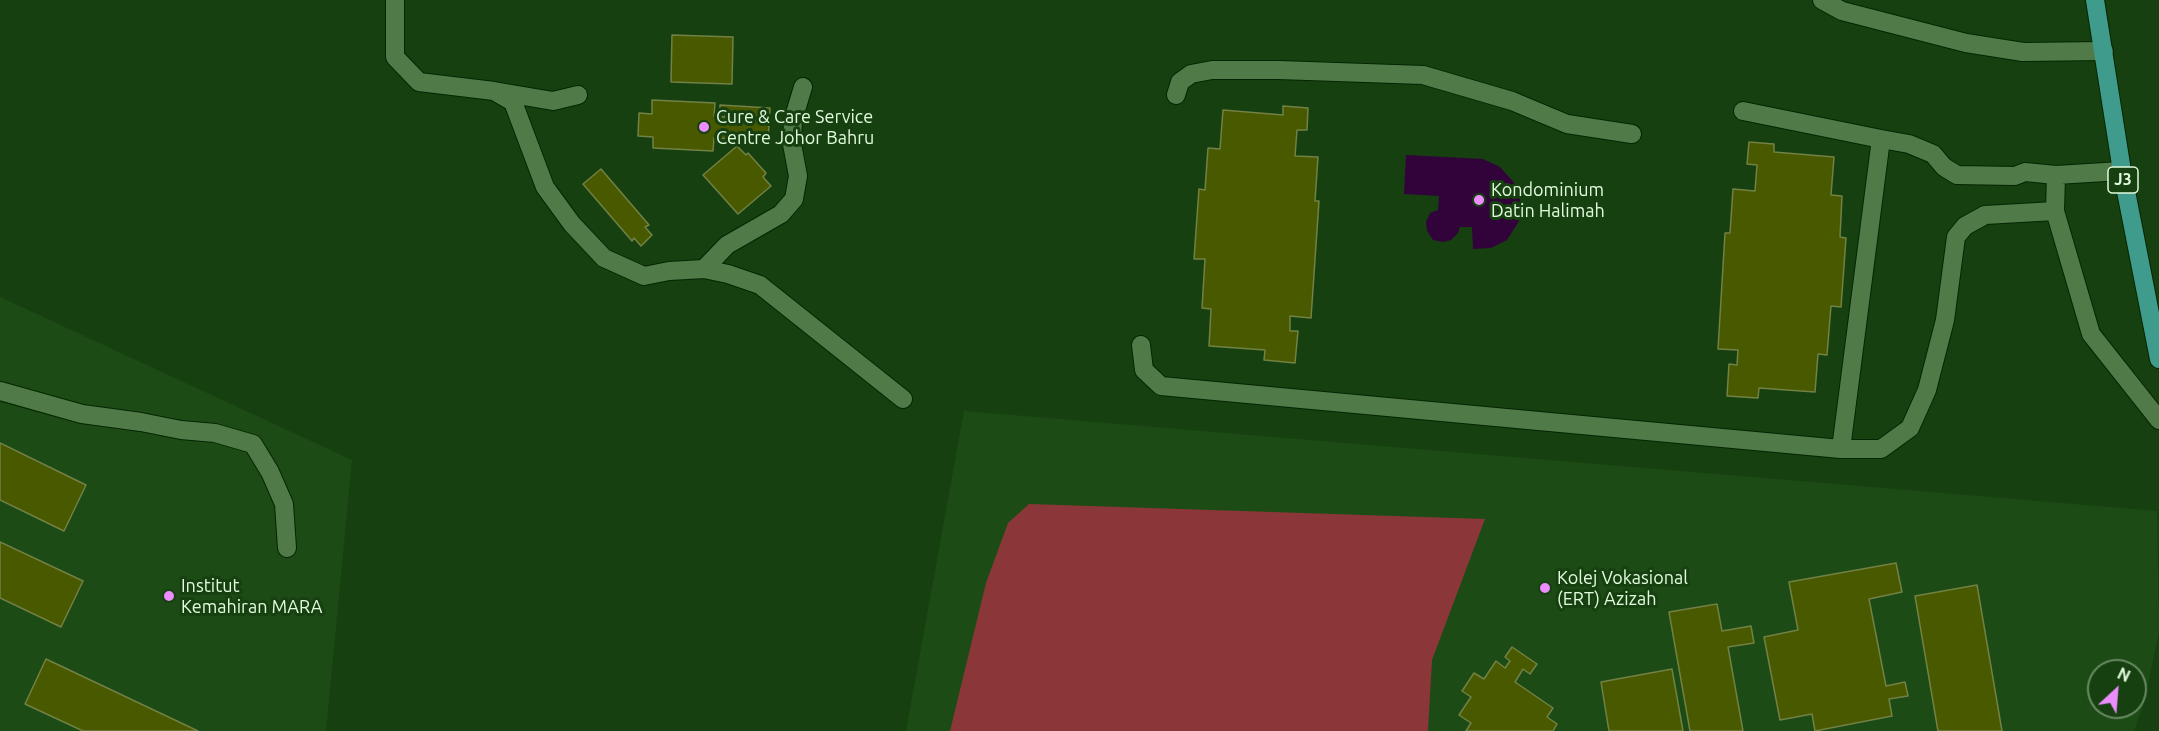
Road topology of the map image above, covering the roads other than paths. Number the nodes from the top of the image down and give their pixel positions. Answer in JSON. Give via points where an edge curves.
{"nodes":[{"id":1,"x":395,"y":0,"type":"edge"},
{"id":2,"x":1822,"y":0,"type":"edge"},
{"id":3,"x":2095,"y":0,"type":"edge"},
{"id":4,"x":2104,"y":51,"type":"junction"},
{"id":5,"x":803,"y":87,"type":"dead end"},
{"id":6,"x":494,"y":91,"type":"junction"},
{"id":7,"x":578,"y":95,"type":"dead end"},
{"id":8,"x":1176,"y":95,"type":"dead end"},
{"id":9,"x":1743,"y":111,"type":"dead end"},
{"id":10,"x":1632,"y":134,"type":"dead end"},
{"id":11,"x":1881,"y":139,"type":"junction"},
{"id":12,"x":2122,"y":171,"type":"junction"},
{"id":13,"x":2056,"y":175,"type":"junction"},
{"id":14,"x":2055,"y":211,"type":"junction"},
{"id":15,"x":704,"y":268,"type":"junction"},
{"id":16,"x":1141,"y":345,"type":"dead end"},
{"id":17,"x":2159,"y":358,"type":"edge"},
{"id":18,"x":0,"y":391,"type":"edge"},
{"id":19,"x":903,"y":399,"type":"dead end"},
{"id":20,"x":2159,"y":420,"type":"edge"},
{"id":21,"x":1841,"y":449,"type":"junction"},
{"id":22,"x":287,"y":548,"type":"dead end"}],
"edges":[{"from":1,"to":6,"type":"lane","via":[[395,57],[419,82]]},
{"from":2,"to":4,"type":"lane","via":[[1842,11],[1966,43],[2023,52]]},
{"from":3,"to":4,"type":"main road","number":"J3"},
{"from":4,"to":12,"type":"main road","number":"J3"},
{"from":5,"to":15,"type":"lane","via":[[793,120],[792,144],[798,176],[795,199],[781,214],[727,245]]},
{"from":6,"to":7,"type":"lane","via":[[553,101]]},
{"from":6,"to":15,"type":"lane","via":[[513,102],[545,187],[604,258],[644,276]]},
{"from":8,"to":10,"type":"lane","via":[[1180,81],[1191,74],[1212,70],[1423,75],[1512,101],[1567,124]]},
{"from":9,"to":11,"type":"lane"},
{"from":11,"to":13,"type":"lane","via":[[1933,154],[1957,175]]},
{"from":11,"to":21,"type":"lane"},
{"from":12,"to":13,"type":"lane"},
{"from":12,"to":17,"type":"main road","number":"J3"},
{"from":13,"to":14,"type":"lane"},
{"from":14,"to":20,"type":"lane","via":[[2091,333]]},
{"from":14,"to":21,"type":"lane","via":[[1985,215],[1965,226],[1956,237],[1945,320],[1927,390],[1910,428],[1881,449]]},
{"from":15,"to":19,"type":"lane","via":[[760,285]]},
{"from":16,"to":21,"type":"lane","via":[[1144,370],[1161,386]]},
{"from":18,"to":22,"type":"lane","via":[[82,414],[215,433],[253,444],[284,504]]}]}
